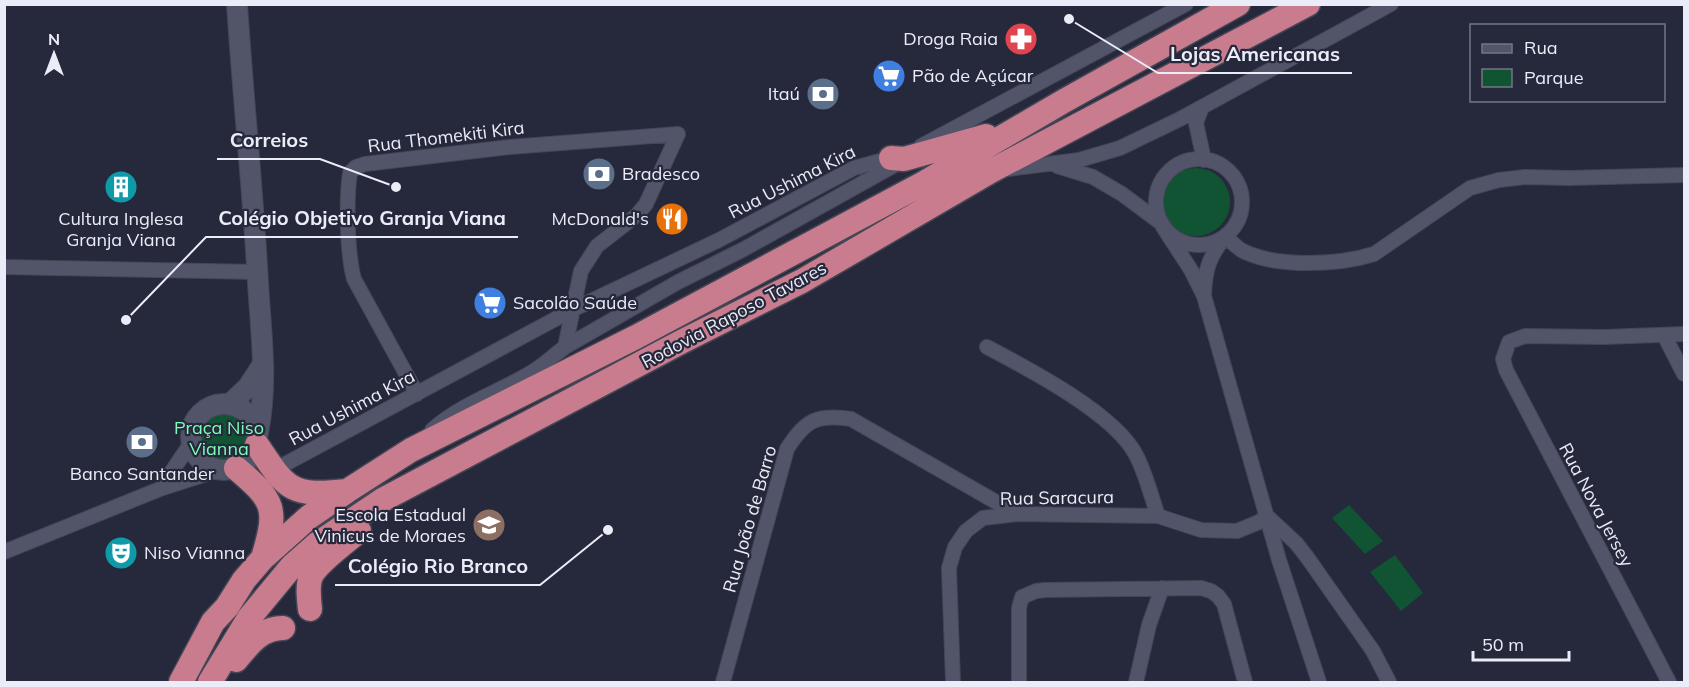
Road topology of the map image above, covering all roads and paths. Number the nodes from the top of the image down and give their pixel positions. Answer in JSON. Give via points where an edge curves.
{"nodes":[{"id":1,"x":237,"y":4,"type":"edge"},
{"id":2,"x":1186,"y":4,"type":"edge"},
{"id":3,"x":1238,"y":4,"type":"edge"},
{"id":4,"x":1308,"y":4,"type":"edge"},
{"id":5,"x":1391,"y":4,"type":"edge"},
{"id":6,"x":1202,"y":107,"type":"junction"},
{"id":7,"x":1020,"y":126,"type":"junction"},
{"id":8,"x":897,"y":159,"type":"junction"},
{"id":9,"x":1204,"y":160,"type":"junction"},
{"id":10,"x":1052,"y":165,"type":"junction"},
{"id":11,"x":991,"y":171,"type":"junction"},
{"id":12,"x":1684,"y":175,"type":"edge"},
{"id":13,"x":1162,"y":225,"type":"junction"},
{"id":14,"x":1225,"y":236,"type":"junction"},
{"id":15,"x":4,"y":267,"type":"edge"},
{"id":16,"x":258,"y":272,"type":"junction"},
{"id":17,"x":1204,"y":296,"type":"junction"},
{"id":18,"x":574,"y":309,"type":"junction"},
{"id":19,"x":1684,"y":334,"type":"edge"},
{"id":20,"x":1664,"y":335,"type":"junction"},
{"id":21,"x":566,"y":347,"type":"junction"},
{"id":22,"x":987,"y":347,"type":"dead end"},
{"id":23,"x":263,"y":364,"type":"junction"},
{"id":24,"x":1684,"y":374,"type":"edge"},
{"id":25,"x":417,"y":394,"type":"junction"},
{"id":26,"x":231,"y":404,"type":"junction"},
{"id":27,"x":257,"y":439,"type":"junction"},
{"id":28,"x":191,"y":443,"type":"junction"},
{"id":29,"x":411,"y":450,"type":"junction"},
{"id":30,"x":227,"y":469,"type":"junction"},
{"id":31,"x":274,"y":470,"type":"junction"},
{"id":32,"x":417,"y":481,"type":"junction"},
{"id":33,"x":160,"y":489,"type":"junction"},
{"id":34,"x":346,"y":491,"type":"junction"},
{"id":35,"x":1017,"y":513,"type":"junction"},
{"id":36,"x":1158,"y":516,"type":"junction"},
{"id":37,"x":1267,"y":516,"type":"junction"},
{"id":38,"x":4,"y":552,"type":"edge"},
{"id":39,"x":263,"y":558,"type":"junction"},
{"id":40,"x":1162,"y":588,"type":"junction"},
{"id":41,"x":310,"y":609,"type":"dead end"},
{"id":42,"x":283,"y":628,"type":"dead end"},
{"id":43,"x":181,"y":682,"type":"edge"},
{"id":44,"x":210,"y":682,"type":"edge"},
{"id":45,"x":217,"y":682,"type":"edge"},
{"id":46,"x":723,"y":682,"type":"edge"},
{"id":47,"x":952,"y":682,"type":"edge"},
{"id":48,"x":1019,"y":682,"type":"edge"},
{"id":49,"x":1136,"y":682,"type":"edge"},
{"id":50,"x":1245,"y":682,"type":"edge"},
{"id":51,"x":1318,"y":682,"type":"edge"},
{"id":52,"x":1389,"y":682,"type":"edge"},
{"id":53,"x":1669,"y":682,"type":"edge"}],
"edges":[{"from":1,"to":16,"type":"main road"},
{"from":2,"to":8,"type":"street","name":"Rua Ushima Kira"},
{"from":3,"to":7,"type":"highway","name":"Rodovia Raposo Tavares"},
{"from":4,"to":11,"type":"highway","name":"Rodovia Raposo Tavares"},
{"from":5,"to":6,"type":"street"},
{"from":6,"to":9,"type":"street","via":[[1196,123]]},
{"from":6,"to":10,"type":"street","via":[[1120,148]]},
{"from":7,"to":8,"type":"highway"},
{"from":7,"to":29,"type":"highway","name":"Rodovia Raposo Tavares","via":[[636,338]]},
{"from":8,"to":18,"type":"street","name":"Rua Ushima Kira","via":[[854,168],[719,240]]},
{"from":8,"to":21,"type":"street"},
{"from":9,"to":13,"type":"street","via":[[1181,164],[1163,178],[1156,200]]},
{"from":9,"to":14,"type":"street","via":[[1229,172],[1242,198],[1238,219]]},
{"from":10,"to":11,"type":"street"},
{"from":10,"to":13,"type":"street","via":[[1094,177]]},
{"from":11,"to":32,"type":"highway","name":"Rodovia Raposo Tavares","via":[[802,281]]},
{"from":12,"to":14,"type":"street","via":[[1499,180],[1470,188],[1374,254],[1357,259],[1280,261],[1242,251]]},
{"from":13,"to":14,"type":"street","via":[[1185,243],[1213,243]]},
{"from":13,"to":17,"type":"street"},
{"from":14,"to":17,"type":"street","via":[[1206,267]]},
{"from":15,"to":16,"type":"street"},
{"from":16,"to":23,"type":"main road"},
{"from":17,"to":37,"type":"street"},
{"from":18,"to":21,"type":"street"},
{"from":18,"to":25,"type":"street","name":"Rua Ushima Kira"},
{"from":18,"to":25,"type":"street","name":"Rua Thomekiti Kira","via":[[581,271],[588,259],[597,246],[646,204],[678,134],[510,147],[356,167],[351,172],[349,253],[354,279]]},
{"from":19,"to":20,"type":"street"},
{"from":20,"to":24,"type":"street"},
{"from":20,"to":53,"type":"street","name":"Rua Nova Jersey","via":[[1525,336],[1509,342],[1503,359]]},
{"from":21,"to":29,"type":"street","via":[[532,372],[442,421]]},
{"from":22,"to":36,"type":"street","via":[[1031,370],[1122,433],[1136,455]]},
{"from":23,"to":26,"type":"main road"},
{"from":23,"to":27,"type":"main road","via":[[264,390]]},
{"from":25,"to":31,"type":"street","name":"Rua Ushima Kira"},
{"from":26,"to":27,"type":"main road","via":[[249,414]]},
{"from":26,"to":28,"type":"main road","via":[[209,407],[200,414],[194,423]]},
{"from":27,"to":30,"type":"main road","via":[[248,461]]},
{"from":27,"to":31,"type":"highway"},
{"from":28,"to":30,"type":"main road","via":[[209,467]]},
{"from":28,"to":33,"type":"street"},
{"from":29,"to":34,"type":"highway","name":"Rodovia Raposo Tavares"},
{"from":30,"to":33,"type":"street"},
{"from":30,"to":39,"type":"highway","via":[[260,488],[269,502],[272,522]]},
{"from":31,"to":34,"type":"highway","via":[[288,486],[299,491]]},
{"from":32,"to":41,"type":"highway","via":[[316,568],[309,585]]},
{"from":32,"to":44,"type":"highway","name":"Rodovia Raposo Tavares","via":[[338,529],[292,566],[249,618]]},
{"from":33,"to":38,"type":"street"},
{"from":34,"to":39,"type":"highway","name":"Rodovia Raposo Tavares","via":[[309,517]]},
{"from":35,"to":36,"type":"street","name":"Rua Saracura"},
{"from":35,"to":46,"type":"street","name":"Rua João de Barro","via":[[851,420],[831,417],[813,421],[798,431],[787,449]]},
{"from":35,"to":47,"type":"street","name":"Rua Saracura","via":[[983,518],[966,531],[956,547],[949,568]]},
{"from":36,"to":37,"type":"street","name":"Rua Saracura","via":[[1201,530],[1237,531]]},
{"from":37,"to":51,"type":"street"},
{"from":37,"to":52,"type":"street","via":[[1307,557],[1373,651]]},
{"from":39,"to":43,"type":"highway","name":"Rodovia Raposo Tavares","via":[[213,622]]},
{"from":40,"to":48,"type":"street","via":[[1046,590],[1022,597]]},
{"from":40,"to":49,"type":"street"},
{"from":40,"to":50,"type":"street","via":[[1201,588],[1218,596],[1224,604]]},
{"from":42,"to":45,"type":"highway","via":[[269,629],[254,639]]}]}
